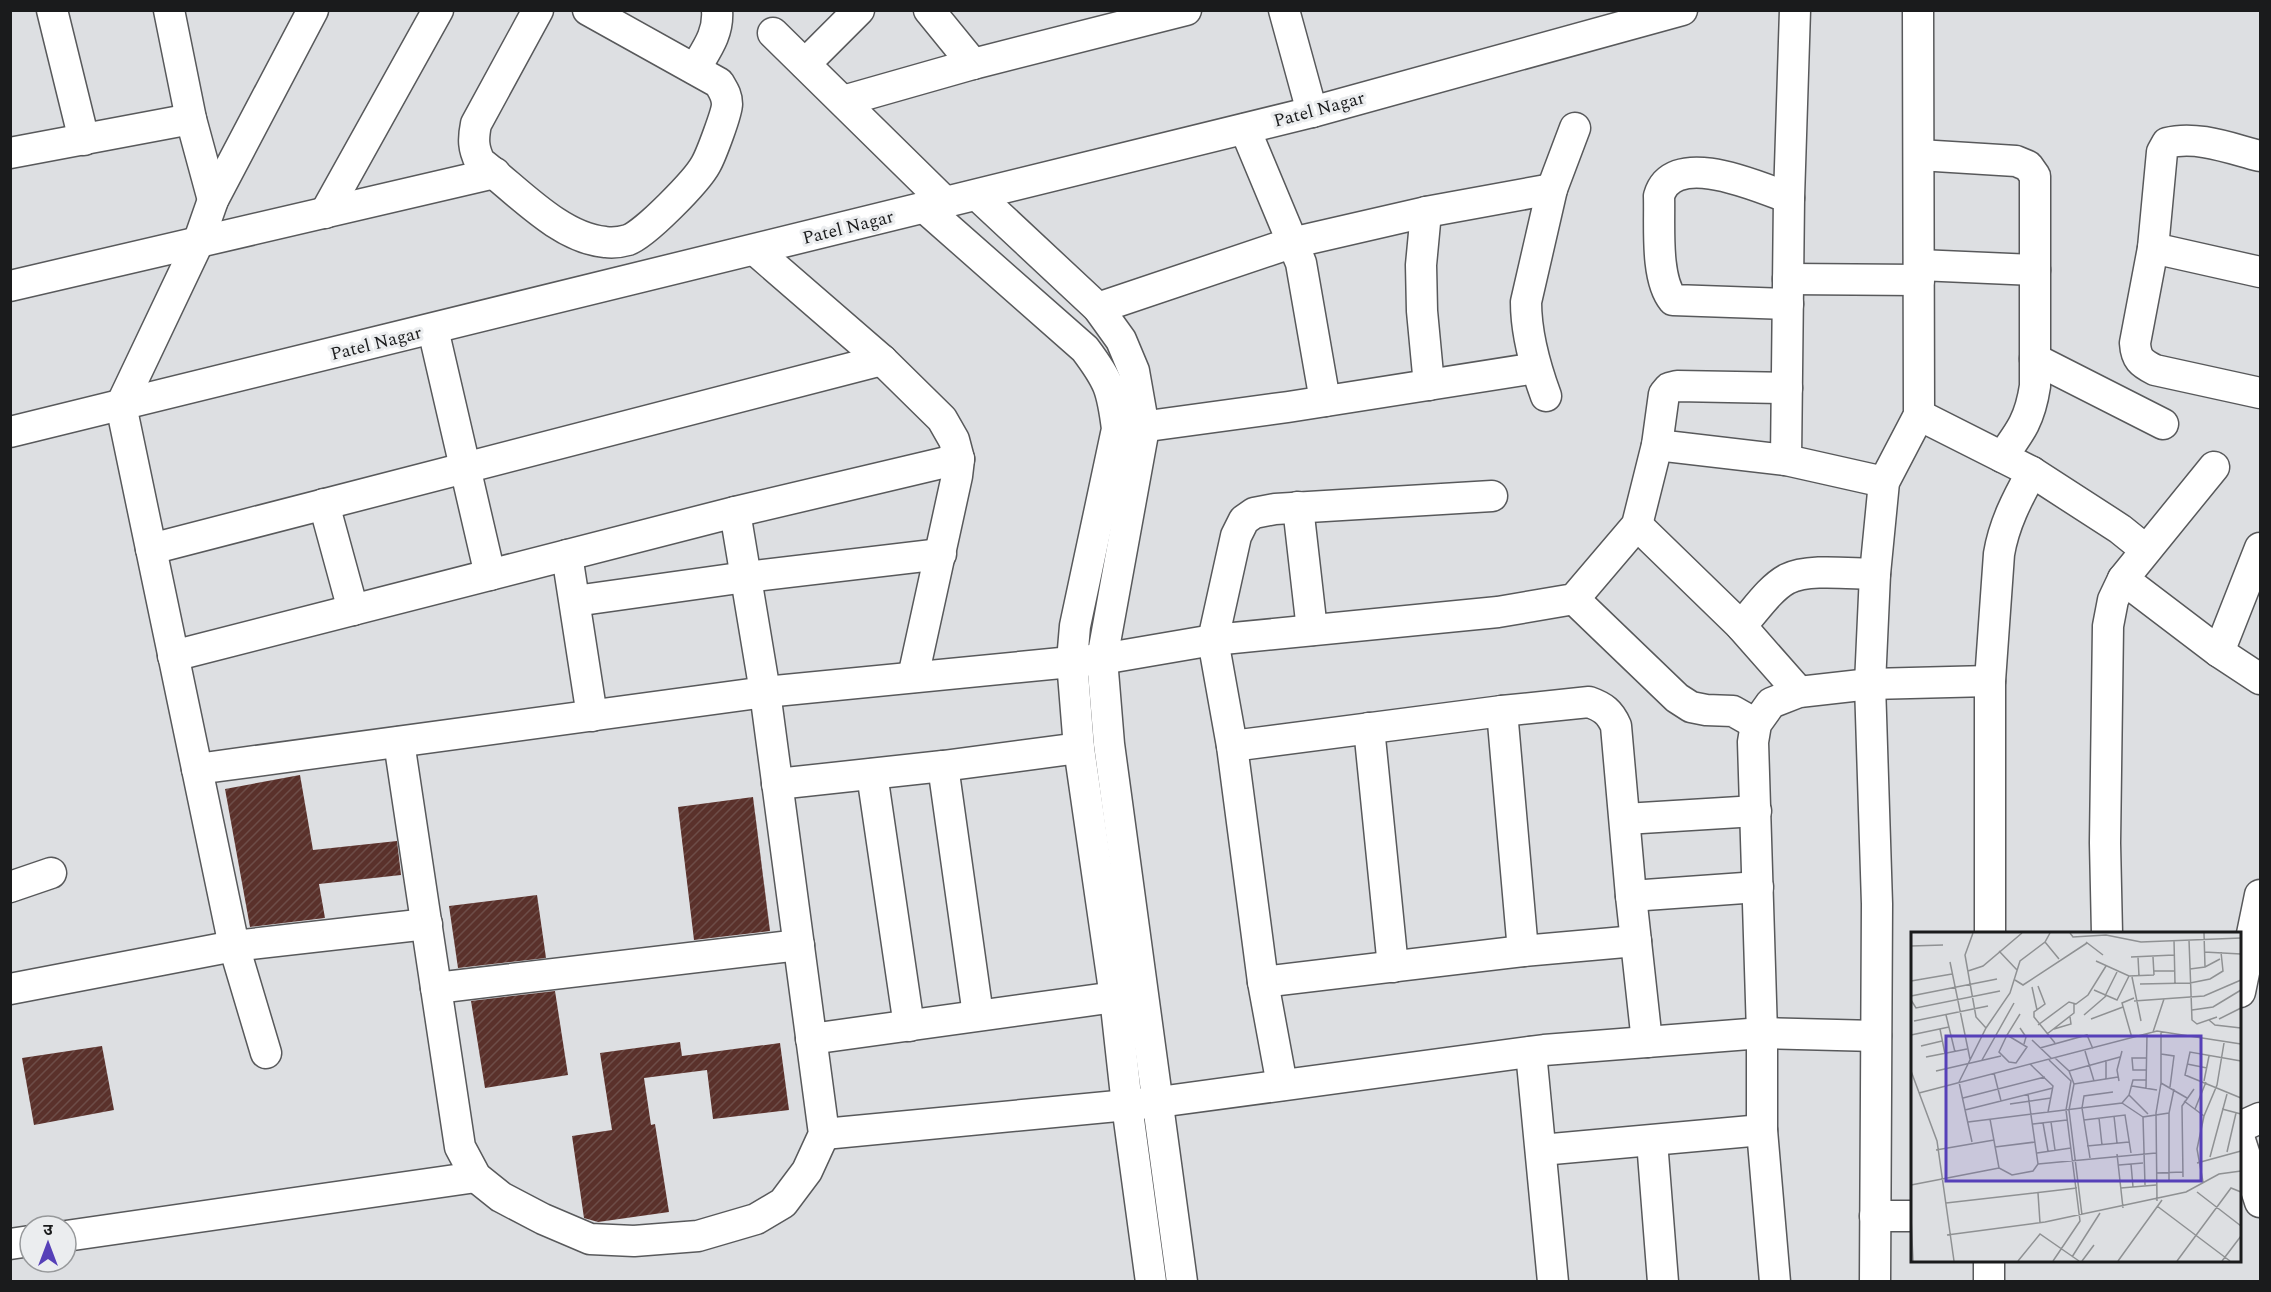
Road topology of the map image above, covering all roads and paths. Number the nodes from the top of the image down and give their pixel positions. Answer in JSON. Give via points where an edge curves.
{"nodes":[{"id":1,"x":52,"y":10,"type":"edge"},
{"id":2,"x":169,"y":10,"type":"edge"},
{"id":3,"x":313,"y":10,"type":"edge"},
{"id":4,"x":438,"y":10,"type":"edge"},
{"id":5,"x":537,"y":10,"type":"edge"},
{"id":6,"x":717,"y":10,"type":"edge"},
{"id":7,"x":859,"y":10,"type":"edge"},
{"id":8,"x":929,"y":10,"type":"edge"},
{"id":9,"x":1186,"y":10,"type":"edge"},
{"id":10,"x":1284,"y":10,"type":"edge"},
{"id":11,"x":1795,"y":10,"type":"edge"},
{"id":12,"x":1918,"y":10,"type":"edge"},
{"id":13,"x":1665,"y":13,"type":"edge"},
{"id":14,"x":606,"y":15,"type":"edge"},
{"id":15,"x":772,"y":33,"type":"dead end"},
{"id":16,"x":805,"y":64,"type":"junction"},
{"id":17,"x":973,"y":64,"type":"junction"},
{"id":18,"x":695,"y":69,"type":"junction"},
{"id":19,"x":843,"y":101,"type":"junction"},
{"id":20,"x":1312,"y":112,"type":"junction"},
{"id":21,"x":190,"y":118,"type":"junction"},
{"id":22,"x":1575,"y":128,"type":"dead end"},
{"id":23,"x":1245,"y":129,"type":"junction"},
{"id":24,"x":84,"y":140,"type":"junction"},
{"id":25,"x":10,"y":153,"type":"edge"},
{"id":26,"x":1919,"y":155,"type":"junction"},
{"id":27,"x":2260,"y":156,"type":"edge"},
{"id":28,"x":495,"y":173,"type":"junction"},
{"id":29,"x":1552,"y":189,"type":"junction"},
{"id":30,"x":977,"y":195,"type":"junction"},
{"id":31,"x":1789,"y":198,"type":"junction"},
{"id":32,"x":213,"y":200,"type":"junction"},
{"id":33,"x":936,"y":206,"type":"junction"},
{"id":34,"x":1426,"y":212,"type":"junction"},
{"id":35,"x":325,"y":213,"type":"junction"},
{"id":36,"x":618,"y":241,"type":"junction"},
{"id":37,"x":198,"y":243,"type":"junction"},
{"id":38,"x":1291,"y":243,"type":"junction"},
{"id":39,"x":2153,"y":248,"type":"junction"},
{"id":40,"x":755,"y":250,"type":"junction"},
{"id":41,"x":2035,"y":270,"type":"junction"},
{"id":42,"x":2260,"y":272,"type":"edge"},
{"id":43,"x":1919,"y":273,"type":"junction"},
{"id":44,"x":632,"y":280,"type":"junction"},
{"id":45,"x":10,"y":286,"type":"edge"},
{"id":46,"x":1788,"y":292,"type":"junction"},
{"id":47,"x":1098,"y":308,"type":"junction"},
{"id":48,"x":433,"y":329,"type":"junction"},
{"id":49,"x":2035,"y":359,"type":"junction"},
{"id":50,"x":882,"y":360,"type":"junction"},
{"id":51,"x":1536,"y":368,"type":"junction"},
{"id":52,"x":1429,"y":385,"type":"junction"},
{"id":53,"x":1787,"y":388,"type":"junction"},
{"id":54,"x":2260,"y":393,"type":"edge"},
{"id":55,"x":1546,"y":396,"type":"dead end"},
{"id":56,"x":1325,"y":401,"type":"junction"},
{"id":57,"x":121,"y":405,"type":"junction"},
{"id":58,"x":1920,"y":415,"type":"junction"},
{"id":59,"x":2163,"y":424,"type":"dead end"},
{"id":60,"x":1130,"y":428,"type":"junction"},
{"id":61,"x":10,"y":432,"type":"edge"},
{"id":62,"x":1657,"y":445,"type":"junction"},
{"id":63,"x":2002,"y":457,"type":"junction"},
{"id":64,"x":959,"y":459,"type":"junction"},
{"id":65,"x":1786,"y":460,"type":"junction"},
{"id":66,"x":465,"y":467,"type":"junction"},
{"id":67,"x":2214,"y":467,"type":"dead end"},
{"id":68,"x":2032,"y":472,"type":"junction"},
{"id":69,"x":1884,"y":482,"type":"junction"},
{"id":70,"x":1492,"y":496,"type":"dead end"},
{"id":71,"x":324,"y":504,"type":"junction"},
{"id":72,"x":1298,"y":507,"type":"junction"},
{"id":73,"x":735,"y":512,"type":"junction"},
{"id":74,"x":1637,"y":525,"type":"junction"},
{"id":75,"x":2260,"y":548,"type":"edge"},
{"id":76,"x":151,"y":549,"type":"junction"},
{"id":77,"x":2146,"y":550,"type":"junction"},
{"id":78,"x":940,"y":554,"type":"junction"},
{"id":79,"x":567,"y":555,"type":"junction"},
{"id":80,"x":490,"y":574,"type":"junction"},
{"id":81,"x":1875,"y":574,"type":"junction"},
{"id":82,"x":746,"y":577,"type":"junction"},
{"id":83,"x":2123,"y":579,"type":"junction"},
{"id":84,"x":1574,"y":599,"type":"junction"},
{"id":85,"x":574,"y":601,"type":"junction"},
{"id":86,"x":353,"y":610,"type":"junction"},
{"id":87,"x":1742,"y":626,"type":"junction"},
{"id":88,"x":1312,"y":630,"type":"junction"},
{"id":89,"x":1213,"y":640,"type":"junction"},
{"id":90,"x":2219,"y":652,"type":"junction"},
{"id":91,"x":174,"y":656,"type":"junction"},
{"id":92,"x":1102,"y":658,"type":"junction"},
{"id":93,"x":1072,"y":662,"type":"junction"},
{"id":94,"x":913,"y":677,"type":"junction"},
{"id":95,"x":2260,"y":679,"type":"edge"},
{"id":96,"x":1990,"y":681,"type":"junction"},
{"id":97,"x":1870,"y":684,"type":"junction"},
{"id":98,"x":765,"y":692,"type":"junction"},
{"id":99,"x":1799,"y":692,"type":"junction"},
{"id":100,"x":1502,"y":711,"type":"junction"},
{"id":101,"x":592,"y":716,"type":"junction"},
{"id":102,"x":1756,"y":724,"type":"junction"},
{"id":103,"x":1369,"y":728,"type":"junction"},
{"id":104,"x":399,"y":742,"type":"junction"},
{"id":105,"x":1232,"y":746,"type":"junction"},
{"id":106,"x":1079,"y":748,"type":"junction"},
{"id":107,"x":943,"y":766,"type":"junction"},
{"id":108,"x":197,"y":769,"type":"junction"},
{"id":109,"x":872,"y":774,"type":"junction"},
{"id":110,"x":777,"y":784,"type":"junction"},
{"id":111,"x":1756,"y":811,"type":"junction"},
{"id":112,"x":1624,"y":819,"type":"junction"},
{"id":113,"x":51,"y":873,"type":"dead end"},
{"id":114,"x":10,"y":887,"type":"edge"},
{"id":115,"x":1758,"y":887,"type":"junction"},
{"id":116,"x":2260,"y":895,"type":"edge"},
{"id":117,"x":1631,"y":896,"type":"junction"},
{"id":118,"x":427,"y":924,"type":"junction"},
{"id":119,"x":1990,"y":932,"type":"edge"},
{"id":120,"x":2107,"y":932,"type":"edge"},
{"id":121,"x":1636,"y":941,"type":"junction"},
{"id":122,"x":799,"y":945,"type":"junction"},
{"id":123,"x":234,"y":946,"type":"junction"},
{"id":124,"x":1522,"y":951,"type":"junction"},
{"id":125,"x":1393,"y":967,"type":"junction"},
{"id":126,"x":1263,"y":982,"type":"junction"},
{"id":127,"x":2241,"y":987,"type":"edge"},
{"id":128,"x":436,"y":988,"type":"junction"},
{"id":129,"x":10,"y":989,"type":"edge"},
{"id":130,"x":1115,"y":997,"type":"junction"},
{"id":131,"x":978,"y":1015,"type":"junction"},
{"id":132,"x":909,"y":1026,"type":"junction"},
{"id":133,"x":1762,"y":1033,"type":"junction"},
{"id":134,"x":1876,"y":1036,"type":"junction"},
{"id":135,"x":811,"y":1039,"type":"junction"},
{"id":136,"x":1647,"y":1042,"type":"junction"},
{"id":137,"x":1530,"y":1052,"type":"junction"},
{"id":138,"x":266,"y":1053,"type":"dead end"},
{"id":139,"x":1282,"y":1085,"type":"junction"},
{"id":140,"x":1159,"y":1102,"type":"junction"},
{"id":141,"x":1126,"y":1105,"type":"junction"},
{"id":142,"x":2260,"y":1118,"type":"edge"},
{"id":143,"x":2241,"y":1127,"type":"edge"},
{"id":144,"x":1762,"y":1130,"type":"junction"},
{"id":145,"x":824,"y":1134,"type":"junction"},
{"id":146,"x":1652,"y":1141,"type":"junction"},
{"id":147,"x":2241,"y":1143,"type":"edge"},
{"id":148,"x":1541,"y":1150,"type":"junction"},
{"id":149,"x":476,"y":1177,"type":"junction"},
{"id":150,"x":2260,"y":1202,"type":"edge"},
{"id":151,"x":1875,"y":1216,"type":"junction"},
{"id":152,"x":1911,"y":1216,"type":"edge"},
{"id":153,"x":78,"y":1234,"type":"edge"},
{"id":154,"x":1989,"y":1262,"type":"edge"},
{"id":155,"x":1151,"y":1281,"type":"edge"},
{"id":156,"x":1182,"y":1281,"type":"edge"},
{"id":157,"x":1553,"y":1281,"type":"edge"},
{"id":158,"x":1663,"y":1281,"type":"edge"},
{"id":159,"x":1775,"y":1281,"type":"edge"},
{"id":160,"x":1875,"y":1281,"type":"edge"},
{"id":161,"x":1989,"y":1281,"type":"edge"}],
"edges":[{"from":1,"to":24,"type":"street"},
{"from":2,"to":21,"type":"street"},
{"from":3,"to":32,"type":"street"},
{"from":4,"to":35,"type":"street"},
{"from":5,"to":28,"type":"street","via":[[476,124],[474,150],[480,162]]},
{"from":6,"to":18,"type":"street","via":[[715,35]]},
{"from":7,"to":16,"type":"street"},
{"from":8,"to":17,"type":"street"},
{"from":9,"to":17,"type":"street"},
{"from":10,"to":20,"type":"street"},
{"from":11,"to":31,"type":"street"},
{"from":12,"to":26,"type":"street"},
{"from":13,"to":20,"type":"street","name":"Patel Nagar"},
{"from":14,"to":18,"type":"street"},
{"from":15,"to":16,"type":"street"},
{"from":16,"to":19,"type":"street"},
{"from":17,"to":19,"type":"street"},
{"from":18,"to":36,"type":"street","via":[[719,83],[727,106],[706,165],[647,227]]},
{"from":19,"to":33,"type":"street"},
{"from":20,"to":23,"type":"street","name":"Patel Nagar"},
{"from":21,"to":24,"type":"street"},
{"from":21,"to":32,"type":"street"},
{"from":22,"to":29,"type":"street"},
{"from":23,"to":30,"type":"street","name":"Patel Nagar"},
{"from":23,"to":38,"type":"street"},
{"from":24,"to":25,"type":"street"},
{"from":26,"to":41,"type":"street","via":[[1997,159],[2028,166],[2035,176]]},
{"from":26,"to":43,"type":"street"},
{"from":27,"to":39,"type":"street","via":[[2202,142],[2167,143],[2162,152]]},
{"from":28,"to":35,"type":"street"},
{"from":28,"to":36,"type":"street","via":[[564,230],[589,240]]},
{"from":29,"to":34,"type":"street"},
{"from":29,"to":51,"type":"street","via":[[1526,302]]},
{"from":30,"to":33,"type":"street","name":"Patel Nagar"},
{"from":30,"to":47,"type":"street"},
{"from":31,"to":46,"type":"street"},
{"from":31,"to":46,"type":"street","via":[[1728,176],[1694,173],[1674,176],[1662,185],[1659,196],[1662,272],[1667,293],[1673,300]]},
{"from":32,"to":37,"type":"street"},
{"from":33,"to":40,"type":"street","name":"Patel Nagar"},
{"from":33,"to":60,"type":"street","via":[[1085,349],[1103,374]]},
{"from":34,"to":38,"type":"street"},
{"from":34,"to":52,"type":"street","via":[[1421,265]]},
{"from":35,"to":37,"type":"street"},
{"from":36,"to":44,"type":"street"},
{"from":37,"to":45,"type":"street"},
{"from":37,"to":57,"type":"street"},
{"from":38,"to":47,"type":"street"},
{"from":38,"to":56,"type":"street","via":[[1301,263]]},
{"from":39,"to":42,"type":"street"},
{"from":39,"to":54,"type":"street","via":[[2134,343],[2141,363],[2155,370]]},
{"from":40,"to":44,"type":"street","name":"Patel Nagar"},
{"from":40,"to":50,"type":"street"},
{"from":41,"to":43,"type":"street"},
{"from":41,"to":49,"type":"street"},
{"from":43,"to":46,"type":"street"},
{"from":43,"to":58,"type":"street"},
{"from":44,"to":48,"type":"street","name":"Patel Nagar"},
{"from":46,"to":53,"type":"street"},
{"from":47,"to":60,"type":"street","via":[[1121,340],[1134,371]]},
{"from":48,"to":57,"type":"street","name":"Patel Nagar"},
{"from":48,"to":66,"type":"street"},
{"from":49,"to":59,"type":"street"},
{"from":49,"to":63,"type":"street","via":[[2032,405],[2025,426]]},
{"from":50,"to":64,"type":"street","via":[[942,419]]},
{"from":50,"to":66,"type":"street"},
{"from":51,"to":52,"type":"street"},
{"from":51,"to":55,"type":"street"},
{"from":52,"to":56,"type":"street"},
{"from":53,"to":62,"type":"street","via":[[1669,388],[1664,394]]},
{"from":53,"to":65,"type":"street"},
{"from":56,"to":60,"type":"street"},
{"from":57,"to":61,"type":"street","name":"Patel Nagar"},
{"from":57,"to":76,"type":"street"},
{"from":58,"to":63,"type":"street"},
{"from":58,"to":69,"type":"street"},
{"from":60,"to":92,"type":"street"},
{"from":60,"to":93,"type":"street","via":[[1075,626]]},
{"from":62,"to":65,"type":"street"},
{"from":62,"to":74,"type":"street"},
{"from":63,"to":68,"type":"street"},
{"from":64,"to":73,"type":"street"},
{"from":64,"to":78,"type":"street"},
{"from":65,"to":69,"type":"street"},
{"from":66,"to":71,"type":"street"},
{"from":66,"to":80,"type":"street"},
{"from":67,"to":77,"type":"street"},
{"from":68,"to":77,"type":"street"},
{"from":68,"to":96,"type":"street","via":[[2009,514],[1998,554]]},
{"from":69,"to":81,"type":"street"},
{"from":70,"to":72,"type":"street"},
{"from":71,"to":76,"type":"street"},
{"from":71,"to":86,"type":"street"},
{"from":72,"to":88,"type":"street"},
{"from":72,"to":89,"type":"street","via":[[1254,513],[1244,520],[1236,536]]},
{"from":73,"to":79,"type":"street"},
{"from":73,"to":82,"type":"street"},
{"from":74,"to":84,"type":"street"},
{"from":74,"to":87,"type":"street"},
{"from":75,"to":90,"type":"street"},
{"from":76,"to":91,"type":"street"},
{"from":77,"to":83,"type":"street"},
{"from":78,"to":82,"type":"street"},
{"from":78,"to":94,"type":"street"},
{"from":79,"to":80,"type":"street"},
{"from":79,"to":85,"type":"street"},
{"from":80,"to":86,"type":"street"},
{"from":81,"to":87,"type":"street","via":[[1822,574],[1787,579]]},
{"from":81,"to":97,"type":"street"},
{"from":82,"to":85,"type":"street"},
{"from":82,"to":98,"type":"street"},
{"from":83,"to":90,"type":"street"},
{"from":83,"to":120,"type":"street","via":[[2113,600],[2108,626],[2104,843]]},
{"from":84,"to":88,"type":"street","via":[[1498,612]]},
{"from":84,"to":102,"type":"street","via":[[1677,698],[1692,707],[1733,711]]},
{"from":85,"to":101,"type":"street"},
{"from":86,"to":91,"type":"street"},
{"from":87,"to":99,"type":"street"},
{"from":88,"to":89,"type":"street"},
{"from":89,"to":92,"type":"street"},
{"from":89,"to":105,"type":"street"},
{"from":90,"to":95,"type":"street"},
{"from":91,"to":108,"type":"street"},
{"from":92,"to":93,"type":"street"},
{"from":92,"to":140,"type":"street","via":[[1112,767]]},
{"from":93,"to":94,"type":"street"},
{"from":93,"to":106,"type":"street"},
{"from":94,"to":98,"type":"street"},
{"from":96,"to":97,"type":"street"},
{"from":96,"to":119,"type":"street"},
{"from":97,"to":99,"type":"street"},
{"from":97,"to":134,"type":"street","via":[[1877,904]]},
{"from":98,"to":101,"type":"street"},
{"from":98,"to":110,"type":"street"},
{"from":99,"to":102,"type":"street","via":[[1771,703]]},
{"from":100,"to":103,"type":"street"},
{"from":100,"to":112,"type":"street","via":[[1589,702],[1610,713],[1616,726]]},
{"from":100,"to":124,"type":"street"},
{"from":101,"to":104,"type":"street"},
{"from":102,"to":111,"type":"street"},
{"from":103,"to":105,"type":"street"},
{"from":103,"to":125,"type":"street"},
{"from":104,"to":108,"type":"street"},
{"from":104,"to":118,"type":"street"},
{"from":105,"to":126,"type":"street"},
{"from":106,"to":107,"type":"street"},
{"from":106,"to":130,"type":"street"},
{"from":107,"to":109,"type":"street"},
{"from":107,"to":131,"type":"street"},
{"from":108,"to":123,"type":"street"},
{"from":109,"to":110,"type":"street"},
{"from":109,"to":132,"type":"street"},
{"from":110,"to":122,"type":"street"},
{"from":111,"to":112,"type":"street"},
{"from":111,"to":115,"type":"street"},
{"from":112,"to":117,"type":"street"},
{"from":113,"to":114,"type":"street"},
{"from":115,"to":117,"type":"street"},
{"from":115,"to":133,"type":"street"},
{"from":116,"to":127,"type":"street"},
{"from":117,"to":121,"type":"street"},
{"from":118,"to":123,"type":"street"},
{"from":118,"to":128,"type":"street"},
{"from":121,"to":124,"type":"street"},
{"from":121,"to":136,"type":"street"},
{"from":122,"to":128,"type":"street"},
{"from":122,"to":135,"type":"street"},
{"from":123,"to":129,"type":"street"},
{"from":123,"to":138,"type":"street"},
{"from":124,"to":125,"type":"street"},
{"from":125,"to":126,"type":"street"},
{"from":126,"to":139,"type":"street"},
{"from":128,"to":149,"type":"street","via":[[460,1147]]},
{"from":130,"to":131,"type":"street"},
{"from":130,"to":141,"type":"street"},
{"from":131,"to":132,"type":"street"},
{"from":132,"to":135,"type":"street"},
{"from":133,"to":134,"type":"street"},
{"from":133,"to":136,"type":"street"},
{"from":133,"to":144,"type":"street"},
{"from":134,"to":151,"type":"street"},
{"from":135,"to":145,"type":"street"},
{"from":136,"to":137,"type":"street"},
{"from":137,"to":139,"type":"street"},
{"from":137,"to":148,"type":"street"},
{"from":139,"to":140,"type":"street"},
{"from":140,"to":141,"type":"street"},
{"from":140,"to":156,"type":"street"},
{"from":141,"to":145,"type":"street"},
{"from":141,"to":155,"type":"street"},
{"from":142,"to":143,"type":"street"},
{"from":144,"to":146,"type":"street"},
{"from":144,"to":159,"type":"street"},
{"from":145,"to":149,"type":"street","via":[[807,1171],[783,1203],[756,1219],[698,1236],[590,1239],[501,1197]]},
{"from":146,"to":148,"type":"street"},
{"from":146,"to":158,"type":"street"},
{"from":147,"to":150,"type":"street"},
{"from":148,"to":157,"type":"street"},
{"from":149,"to":153,"type":"street"},
{"from":151,"to":152,"type":"street"},
{"from":151,"to":160,"type":"street"},
{"from":154,"to":161,"type":"street"}]}
